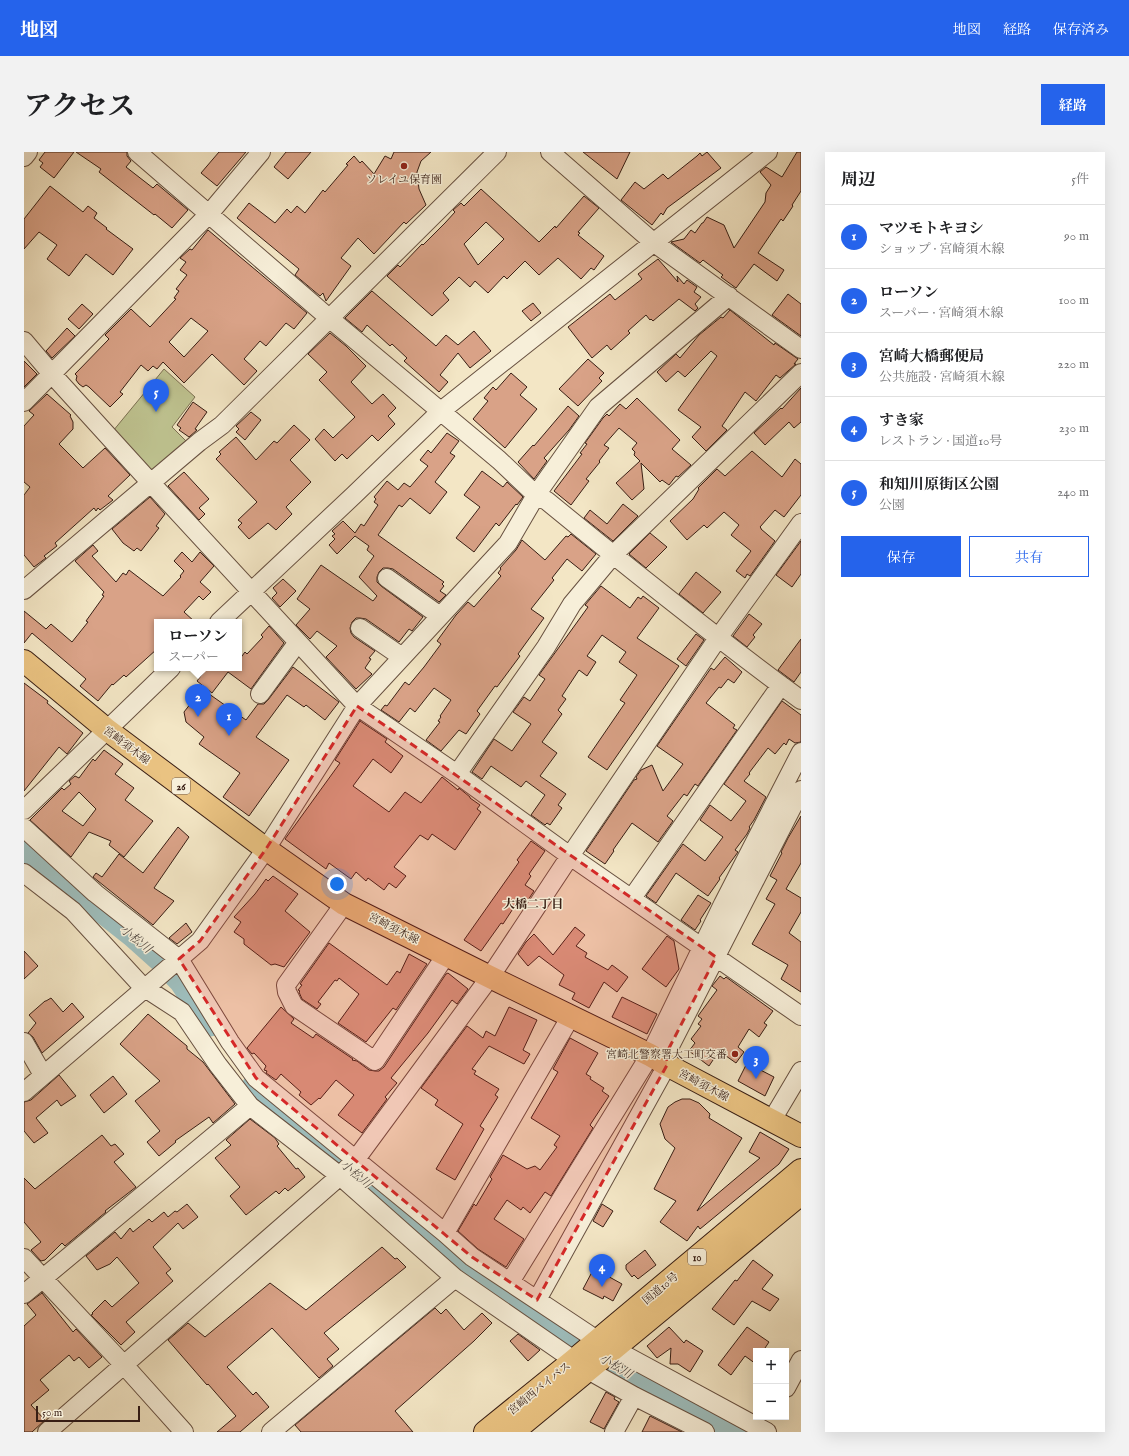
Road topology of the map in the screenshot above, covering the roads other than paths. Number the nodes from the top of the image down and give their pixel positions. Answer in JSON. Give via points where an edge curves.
{"nodes":[{"id":1,"x":28,"y":152,"type":"edge"},
{"id":2,"x":137,"y":152,"type":"edge"},
{"id":3,"x":261,"y":152,"type":"edge"},
{"id":4,"x":497,"y":152,"type":"edge"},
{"id":5,"x":550,"y":152,"type":"edge"},
{"id":6,"x":768,"y":152,"type":"edge"},
{"id":7,"x":24,"y":157,"type":"edge"},
{"id":8,"x":209,"y":214,"type":"junction"},
{"id":9,"x":653,"y":242,"type":"junction"},
{"id":10,"x":728,"y":296,"type":"junction"},
{"id":11,"x":329,"y":318,"type":"junction"},
{"id":12,"x":24,"y":341,"type":"edge"},
{"id":13,"x":801,"y":349,"type":"edge"},
{"id":14,"x":51,"y":373,"type":"junction"},
{"id":15,"x":801,"y":373,"type":"edge"},
{"id":16,"x":24,"y":402,"type":"edge"},
{"id":17,"x":441,"y":411,"type":"junction"},
{"id":18,"x":151,"y":483,"type":"junction"},
{"id":19,"x":536,"y":494,"type":"junction"},
{"id":20,"x":801,"y":523,"type":"edge"},
{"id":21,"x":613,"y":555,"type":"junction"},
{"id":22,"x":387,"y":578,"type":"dead end"},
{"id":23,"x":24,"y":590,"type":"edge"},
{"id":24,"x":251,"y":592,"type":"junction"},
{"id":25,"x":440,"y":616,"type":"junction"},
{"id":26,"x":222,"y":619,"type":"edge"},
{"id":27,"x":360,"y":628,"type":"dead end"},
{"id":28,"x":718,"y":638,"type":"junction"},
{"id":29,"x":298,"y":642,"type":"junction"},
{"id":30,"x":402,"y":657,"type":"junction"},
{"id":31,"x":24,"y":661,"type":"edge"},
{"id":32,"x":168,"y":671,"type":"edge"},
{"id":33,"x":781,"y":685,"type":"junction"},
{"id":34,"x":260,"y":694,"type":"dead end"},
{"id":35,"x":801,"y":700,"type":"edge"},
{"id":36,"x":357,"y":706,"type":"junction"},
{"id":37,"x":106,"y":729,"type":"junction"},
{"id":38,"x":801,"y":752,"type":"edge"},
{"id":39,"x":457,"y":774,"type":"junction"},
{"id":40,"x":801,"y":790,"type":"edge"},
{"id":41,"x":24,"y":810,"type":"edge"},
{"id":42,"x":24,"y":828,"type":"edge"},
{"id":43,"x":266,"y":849,"type":"junction"},
{"id":44,"x":570,"y":856,"type":"junction"},
{"id":45,"x":24,"y":873,"type":"edge"},
{"id":46,"x":632,"y":898,"type":"junction"},
{"id":47,"x":344,"y":904,"type":"junction"},
{"id":48,"x":709,"y":952,"type":"junction"},
{"id":49,"x":446,"y":955,"type":"junction"},
{"id":50,"x":179,"y":958,"type":"junction"},
{"id":51,"x":490,"y":977,"type":"junction"},
{"id":52,"x":151,"y":982,"type":"junction"},
{"id":53,"x":571,"y":1016,"type":"junction"},
{"id":54,"x":801,"y":1016,"type":"edge"},
{"id":55,"x":24,"y":1042,"type":"edge"},
{"id":56,"x":658,"y":1060,"type":"junction"},
{"id":57,"x":801,"y":1071,"type":"edge"},
{"id":58,"x":43,"y":1076,"type":"junction"},
{"id":59,"x":24,"y":1092,"type":"edge"},
{"id":60,"x":250,"y":1106,"type":"junction"},
{"id":61,"x":772,"y":1120,"type":"junction"},
{"id":62,"x":801,"y":1136,"type":"edge"},
{"id":63,"x":356,"y":1159,"type":"junction"},
{"id":64,"x":801,"y":1170,"type":"edge"},
{"id":65,"x":340,"y":1176,"type":"junction"},
{"id":66,"x":801,"y":1194,"type":"edge"},
{"id":67,"x":445,"y":1233,"type":"junction"},
{"id":68,"x":24,"y":1258,"type":"edge"},
{"id":69,"x":43,"y":1278,"type":"junction"},
{"id":70,"x":455,"y":1278,"type":"junction"},
{"id":71,"x":510,"y":1282,"type":"junction"},
{"id":72,"x":24,"y":1294,"type":"edge"},
{"id":73,"x":537,"y":1300,"type":"junction"},
{"id":74,"x":603,"y":1346,"type":"junction"},
{"id":75,"x":801,"y":1360,"type":"edge"},
{"id":76,"x":583,"y":1364,"type":"junction"},
{"id":77,"x":124,"y":1365,"type":"junction"},
{"id":78,"x":788,"y":1384,"type":"edge"},
{"id":79,"x":634,"y":1396,"type":"junction"},
{"id":80,"x":765,"y":1428,"type":"edge"},
{"id":81,"x":47,"y":1432,"type":"edge"},
{"id":82,"x":184,"y":1432,"type":"edge"},
{"id":83,"x":271,"y":1432,"type":"edge"},
{"id":84,"x":485,"y":1432,"type":"edge"},
{"id":85,"x":513,"y":1432,"type":"edge"},
{"id":86,"x":614,"y":1432,"type":"edge"},
{"id":87,"x":705,"y":1432,"type":"edge"}],
"edges":[{"from":1,"to":7,"type":"street"},
{"from":2,"to":8,"type":"street"},
{"from":3,"to":8,"type":"street"},
{"from":4,"to":11,"type":"street"},
{"from":5,"to":9,"type":"street"},
{"from":6,"to":9,"type":"street"},
{"from":8,"to":11,"type":"street"},
{"from":8,"to":14,"type":"street"},
{"from":9,"to":10,"type":"street"},
{"from":9,"to":17,"type":"street"},
{"from":10,"to":13,"type":"street"},
{"from":10,"to":19,"type":"street","via":[[598,407]]},
{"from":11,"to":17,"type":"street"},
{"from":11,"to":18,"type":"street","via":[[222,425]]},
{"from":12,"to":14,"type":"street"},
{"from":14,"to":16,"type":"street"},
{"from":14,"to":18,"type":"street"},
{"from":15,"to":21,"type":"street"},
{"from":17,"to":19,"type":"street"},
{"from":17,"to":24,"type":"street"},
{"from":18,"to":23,"type":"street"},
{"from":18,"to":24,"type":"street"},
{"from":19,"to":21,"type":"street"},
{"from":19,"to":25,"type":"street","via":[[508,543]]},
{"from":20,"to":28,"type":"street"},
{"from":21,"to":28,"type":"street"},
{"from":21,"to":39,"type":"street","via":[[572,604],[546,648]]},
{"from":22,"to":25,"type":"street"},
{"from":24,"to":26,"type":"street"},
{"from":24,"to":29,"type":"street"},
{"from":25,"to":30,"type":"street"},
{"from":27,"to":30,"type":"street"},
{"from":28,"to":33,"type":"street"},
{"from":28,"to":44,"type":"street"},
{"from":29,"to":34,"type":"street"},
{"from":29,"to":36,"type":"street"},
{"from":30,"to":36,"type":"street"},
{"from":31,"to":37,"type":"main road","name":"宮崎須木線","number":"26"},
{"from":32,"to":37,"type":"street"},
{"from":33,"to":35,"type":"street"},
{"from":33,"to":46,"type":"street"},
{"from":36,"to":39,"type":"street"},
{"from":36,"to":43,"type":"street"},
{"from":37,"to":41,"type":"street"},
{"from":37,"to":43,"type":"main road","name":"宮崎須木線","number":"26"},
{"from":38,"to":48,"type":"street"},
{"from":39,"to":44,"type":"street"},
{"from":40,"to":48,"type":"street"},
{"from":42,"to":50,"type":"street","via":[[95,893]]},
{"from":43,"to":47,"type":"main road","name":"宮崎須木線","number":"26"},
{"from":43,"to":50,"type":"street","via":[[200,941]]},
{"from":44,"to":46,"type":"street"},
{"from":44,"to":51,"type":"street"},
{"from":45,"to":52,"type":"street","via":[[73,911]]},
{"from":46,"to":48,"type":"street"},
{"from":47,"to":49,"type":"main road","name":"宮崎須木線","number":"26"},
{"from":47,"to":49,"type":"street","via":[[286,985],[287,992],[294,1006],[375,1061]]},
{"from":48,"to":54,"type":"street"},
{"from":48,"to":56,"type":"street"},
{"from":49,"to":51,"type":"main road","name":"宮崎須木線","number":"26"},
{"from":50,"to":52,"type":"street"},
{"from":50,"to":63,"type":"street","via":[[230,1042],[256,1078]]},
{"from":51,"to":53,"type":"main road","name":"宮崎須木線","number":"26"},
{"from":51,"to":63,"type":"street"},
{"from":52,"to":58,"type":"street"},
{"from":52,"to":60,"type":"street","via":[[182,1012]]},
{"from":53,"to":56,"type":"main road","name":"宮崎須木線","number":"26"},
{"from":53,"to":67,"type":"street"},
{"from":55,"to":58,"type":"street"},
{"from":56,"to":61,"type":"main road","name":"宮崎須木線","number":"26"},
{"from":56,"to":71,"type":"street"},
{"from":56,"to":73,"type":"street"},
{"from":57,"to":61,"type":"street"},
{"from":58,"to":59,"type":"street"},
{"from":60,"to":65,"type":"street"},
{"from":60,"to":69,"type":"street"},
{"from":61,"to":62,"type":"main road","name":"宮崎須木線","number":"26"},
{"from":63,"to":65,"type":"street"},
{"from":63,"to":67,"type":"street"},
{"from":64,"to":74,"type":"main road","name":"国道10号","number":"10"},
{"from":65,"to":70,"type":"street"},
{"from":65,"to":77,"type":"street"},
{"from":66,"to":74,"type":"main road","name":"国道10号","number":"10"},
{"from":67,"to":71,"type":"street","via":[[472,1257]]},
{"from":68,"to":69,"type":"street"},
{"from":69,"to":72,"type":"street"},
{"from":69,"to":77,"type":"street"},
{"from":70,"to":76,"type":"street"},
{"from":70,"to":83,"type":"street"},
{"from":71,"to":73,"type":"street"},
{"from":73,"to":74,"type":"street"},
{"from":74,"to":76,"type":"main road","name":"国道10号","number":"10"},
{"from":74,"to":80,"type":"street"},
{"from":75,"to":78,"type":"street"},
{"from":76,"to":79,"type":"street"},
{"from":76,"to":84,"type":"main road","name":"宮崎西バイパス","number":"10"},
{"from":76,"to":85,"type":"main road","name":"宮崎西バイパス","number":"10"},
{"from":77,"to":81,"type":"street"},
{"from":77,"to":82,"type":"street"},
{"from":79,"to":86,"type":"street"},
{"from":79,"to":87,"type":"street"}]}
